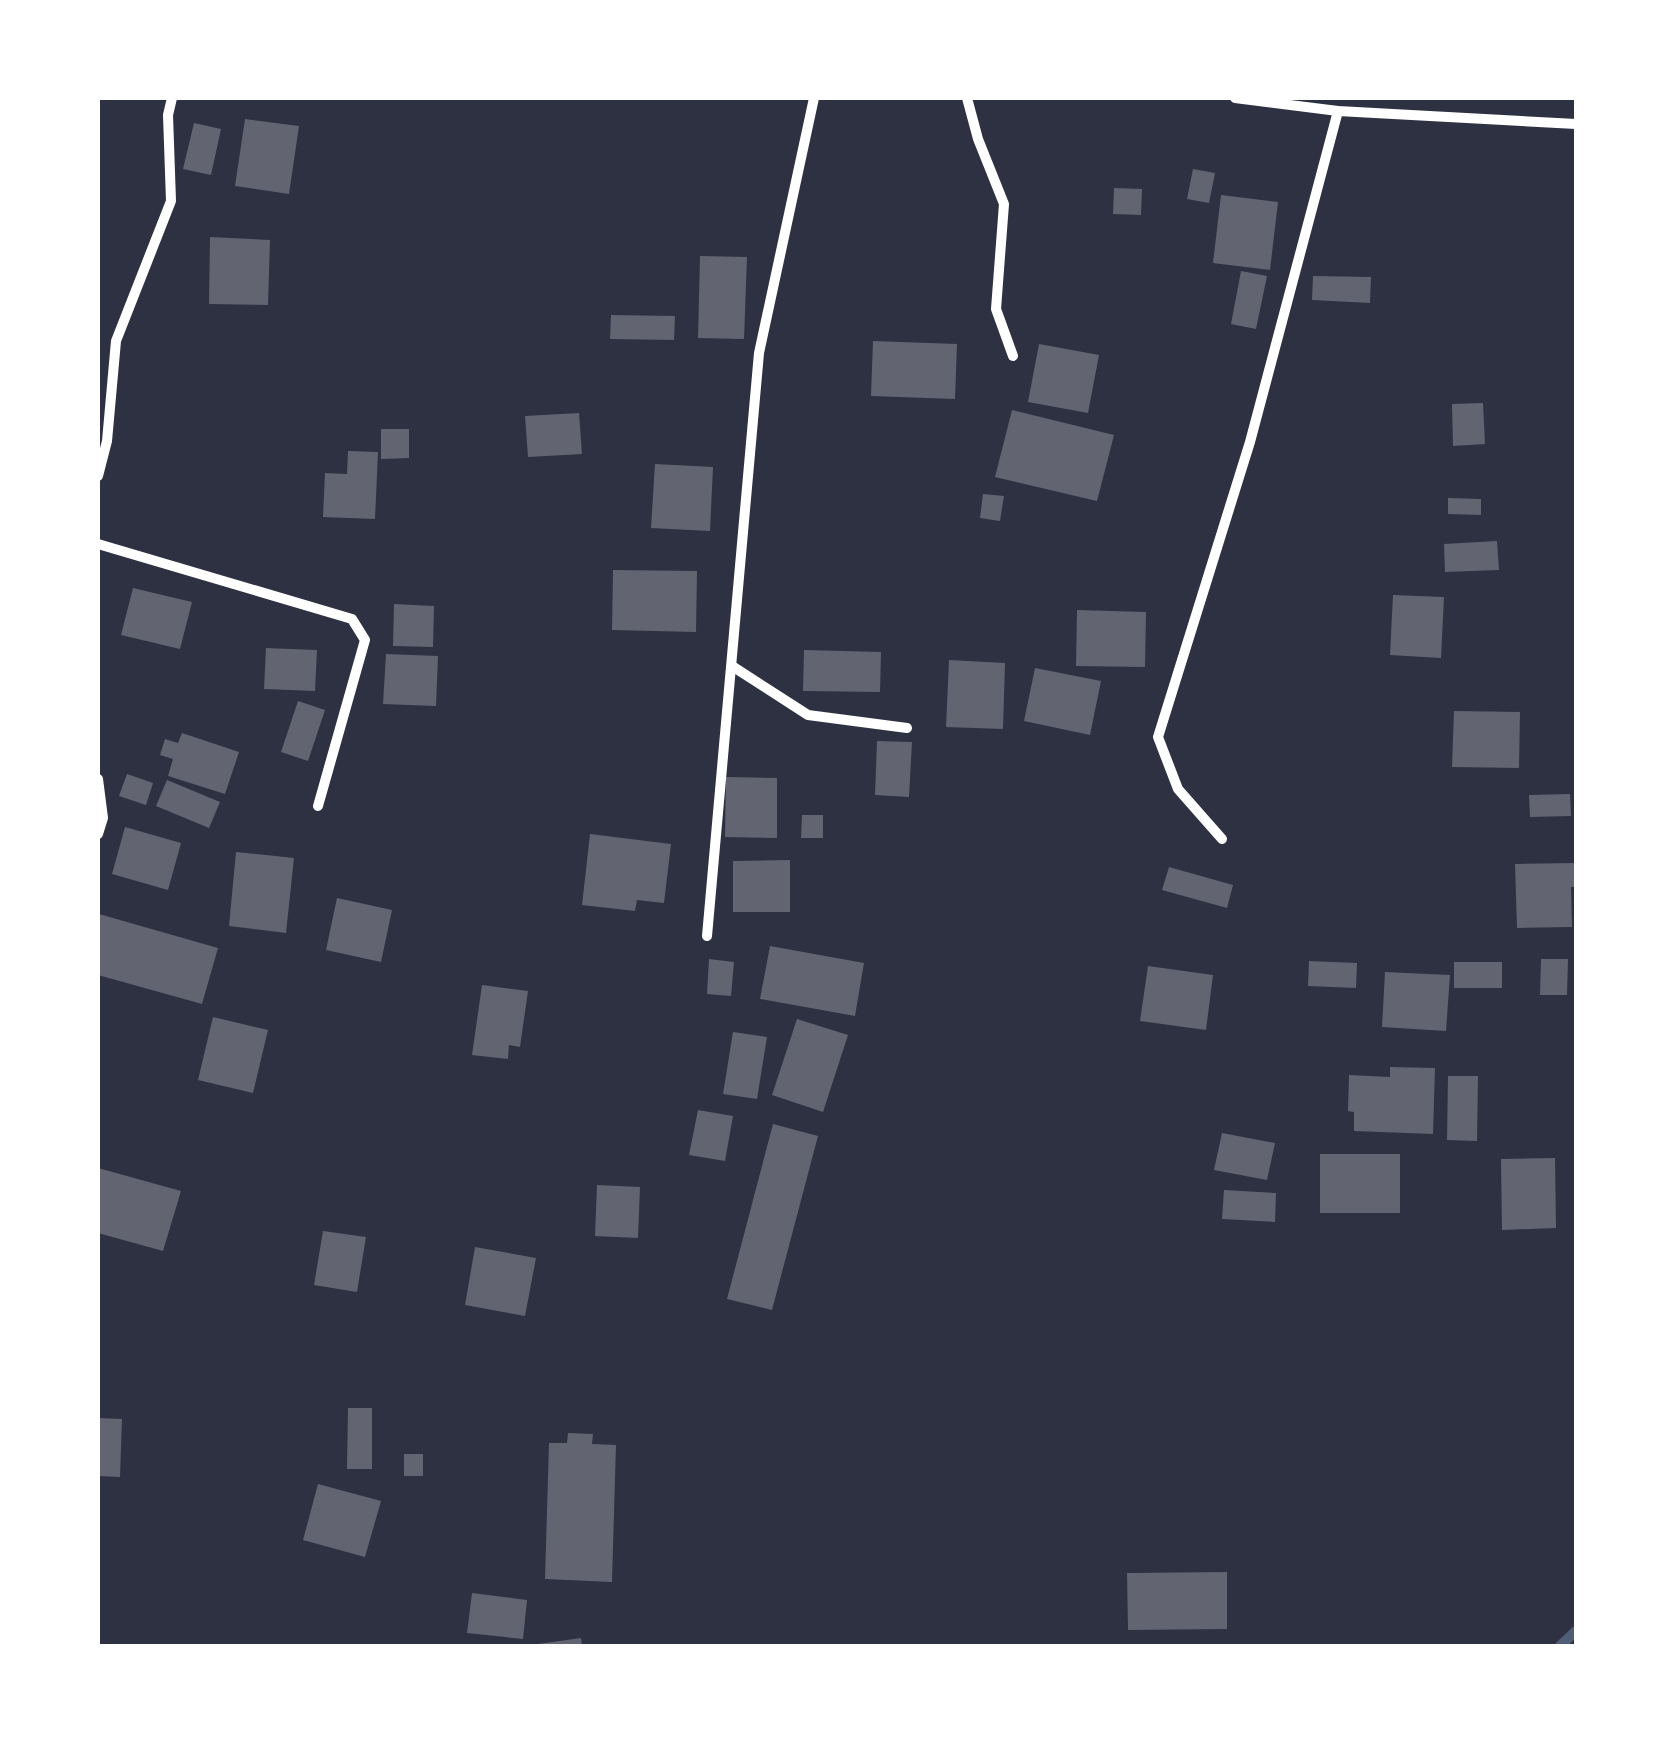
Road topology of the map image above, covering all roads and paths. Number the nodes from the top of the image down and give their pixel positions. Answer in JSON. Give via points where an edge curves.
{"nodes":[{"id":1,"x":172,"y":98,"type":"edge"},
{"id":2,"x":814,"y":98,"type":"edge"},
{"id":3,"x":967,"y":98,"type":"edge"},
{"id":4,"x":1235,"y":98,"type":"edge"},
{"id":5,"x":1338,"y":110,"type":"junction"},
{"id":6,"x":1576,"y":124,"type":"edge"},
{"id":7,"x":1013,"y":356,"type":"dead end"},
{"id":8,"x":98,"y":476,"type":"edge"},
{"id":9,"x":98,"y":544,"type":"edge"},
{"id":10,"x":732,"y":666,"type":"junction"},
{"id":11,"x":906,"y":728,"type":"dead end"},
{"id":12,"x":98,"y":779,"type":"edge"},
{"id":13,"x":318,"y":806,"type":"dead end"},
{"id":14,"x":98,"y":834,"type":"edge"},
{"id":15,"x":1222,"y":839,"type":"dead end"},
{"id":16,"x":707,"y":936,"type":"dead end"}],
"edges":[{"from":1,"to":8,"type":"street","via":[[171,201],[116,342]]},
{"from":2,"to":10,"type":"street","via":[[759,353]]},
{"from":3,"to":7,"type":"street","via":[[1004,204],[996,309]]},
{"from":4,"to":5,"type":"street"},
{"from":5,"to":6,"type":"street"},
{"from":5,"to":15,"type":"street","via":[[1250,442],[1158,737],[1178,789]]},
{"from":9,"to":13,"type":"street","via":[[352,620],[364,640]]},
{"from":10,"to":11,"type":"street","via":[[808,715]]},
{"from":10,"to":16,"type":"street"},
{"from":12,"to":14,"type":"street"}]}
